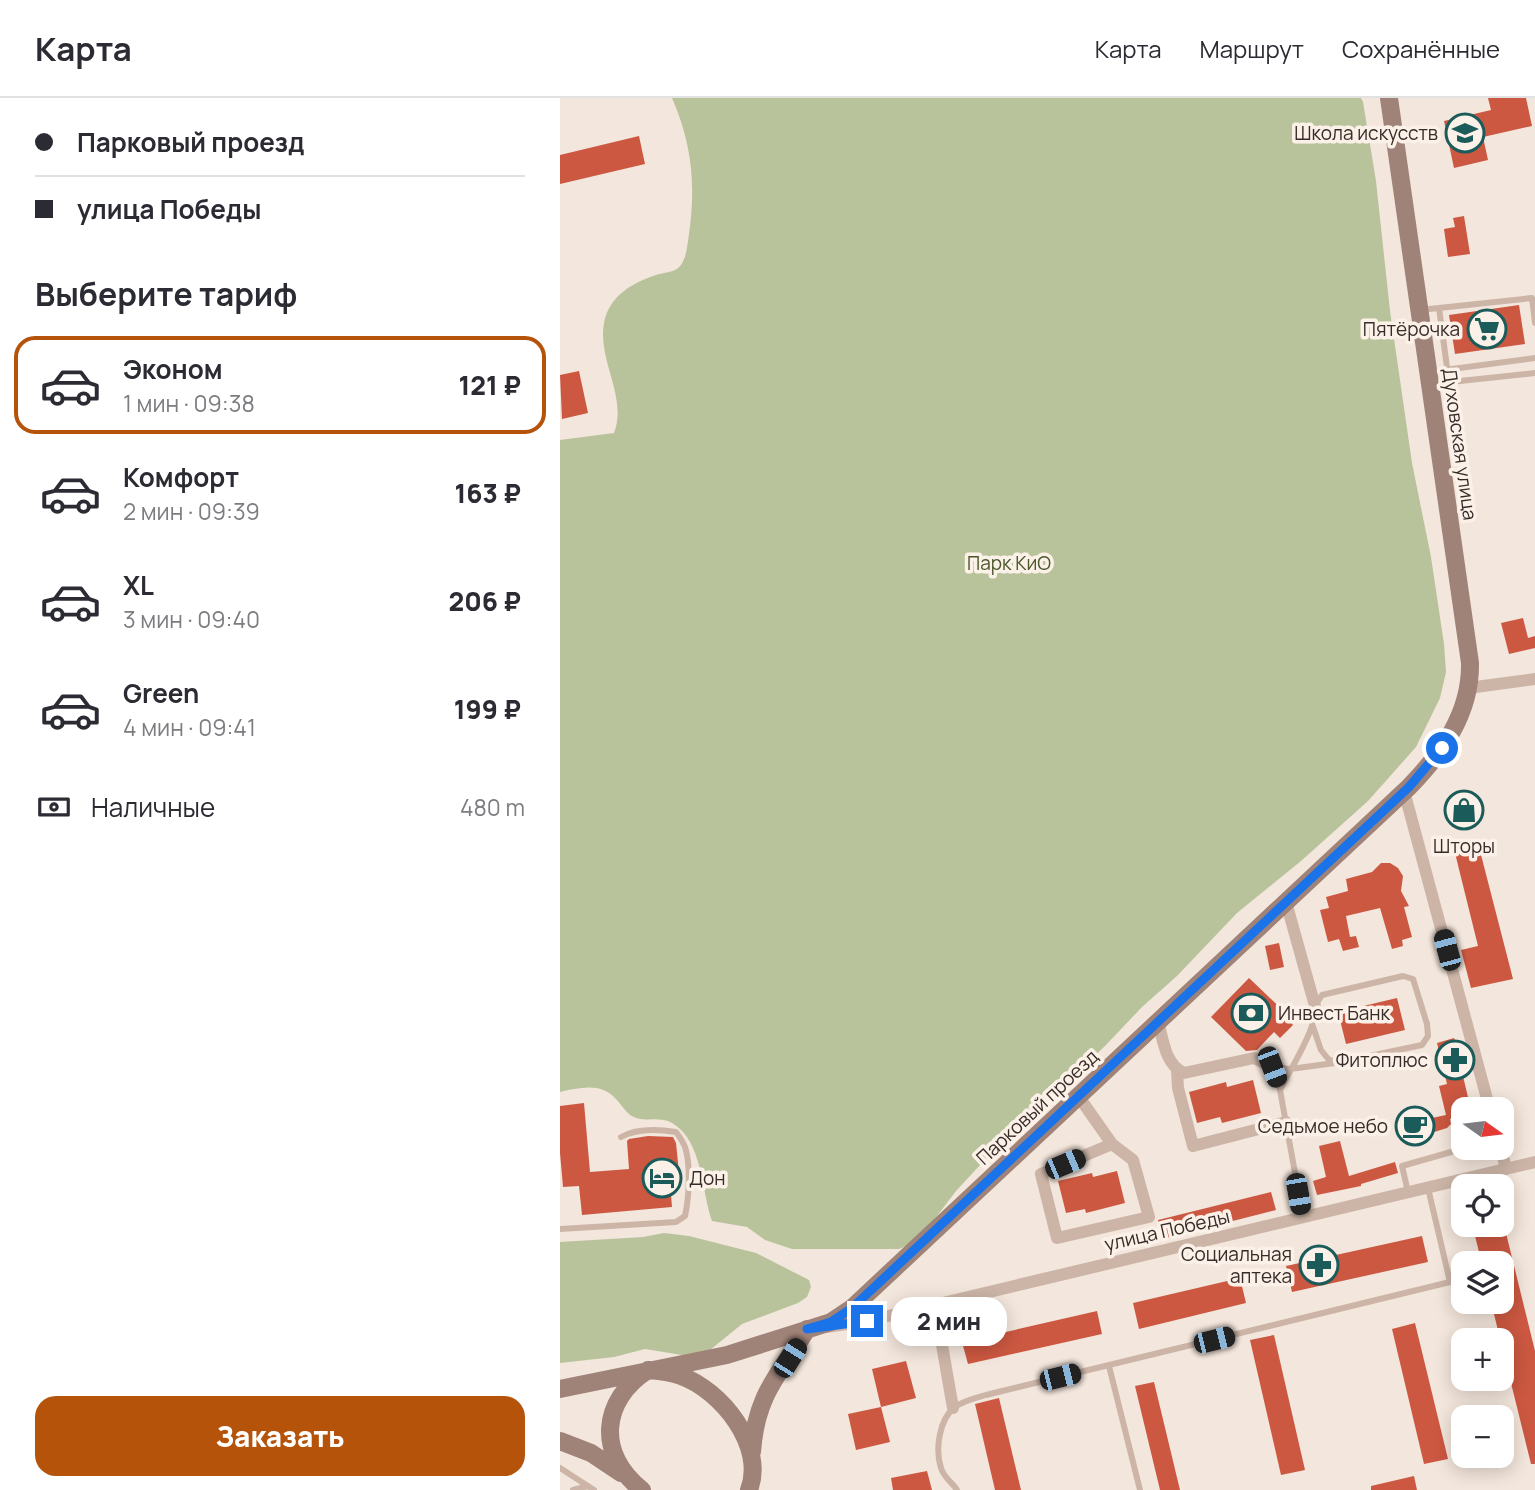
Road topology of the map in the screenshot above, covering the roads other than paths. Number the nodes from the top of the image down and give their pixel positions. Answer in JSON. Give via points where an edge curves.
{"nodes":[{"id":1,"x":1389,"y":98,"type":"edge"},
{"id":2,"x":1439,"y":308,"type":"junction"},
{"id":3,"x":1420,"y":310,"type":"junction"},
{"id":4,"x":1535,"y":323,"type":"edge"},
{"id":5,"x":1535,"y":358,"type":"edge"},
{"id":6,"x":1448,"y":370,"type":"junction"},
{"id":7,"x":1535,"y":373,"type":"edge"},
{"id":8,"x":1430,"y":378,"type":"junction"},
{"id":9,"x":1449,"y":382,"type":"junction"},
{"id":10,"x":1535,"y":678,"type":"edge"},
{"id":11,"x":1468,"y":688,"type":"junction"},
{"id":12,"x":1404,"y":791,"type":"junction"},
{"id":13,"x":1286,"y":902,"type":"junction"},
{"id":14,"x":1315,"y":1006,"type":"junction"},
{"id":15,"x":1158,"y":1021,"type":"junction"},
{"id":16,"x":1312,"y":1024,"type":"junction"},
{"id":17,"x":1341,"y":1062,"type":"junction"},
{"id":18,"x":1272,"y":1067,"type":"junction"},
{"id":19,"x":1290,"y":1069,"type":"junction"},
{"id":20,"x":1177,"y":1070,"type":"junction"},
{"id":21,"x":1280,"y":1090,"type":"junction"},
{"id":22,"x":1079,"y":1097,"type":"junction"},
{"id":23,"x":1486,"y":1097,"type":"edge"},
{"id":24,"x":1286,"y":1122,"type":"junction"},
{"id":25,"x":621,"y":1137,"type":"dead end"},
{"id":26,"x":1112,"y":1144,"type":"junction"},
{"id":27,"x":1451,"y":1152,"type":"edge"},
{"id":28,"x":1504,"y":1160,"type":"edge"},
{"id":29,"x":1535,"y":1162,"type":"edge"},
{"id":30,"x":1506,"y":1169,"type":"junction"},
{"id":31,"x":1428,"y":1187,"type":"junction"},
{"id":32,"x":1408,"y":1192,"type":"junction"},
{"id":33,"x":1303,"y":1217,"type":"junction"},
{"id":34,"x":560,"y":1229,"type":"edge"},
{"id":35,"x":935,"y":1305,"type":"junction"},
{"id":36,"x":807,"y":1329,"type":"junction"},
{"id":37,"x":1109,"y":1366,"type":"junction"},
{"id":38,"x":648,"y":1370,"type":"junction"},
{"id":39,"x":560,"y":1389,"type":"edge"},
{"id":40,"x":953,"y":1408,"type":"junction"},
{"id":41,"x":560,"y":1441,"type":"edge"},
{"id":42,"x":753,"y":1467,"type":"junction"},
{"id":43,"x":560,"y":1468,"type":"edge"},
{"id":44,"x":637,"y":1486,"type":"edge"},
{"id":45,"x":591,"y":1488,"type":"edge"},
{"id":46,"x":573,"y":1490,"type":"edge"},
{"id":47,"x":749,"y":1490,"type":"edge"},
{"id":48,"x":755,"y":1490,"type":"edge"},
{"id":49,"x":957,"y":1490,"type":"edge"},
{"id":50,"x":1140,"y":1490,"type":"edge"}],
"edges":[{"from":1,"to":3,"type":"street","name":"Духовская улица"},
{"from":2,"to":3,"type":"lane"},
{"from":2,"to":4,"type":"lane","via":[[1532,298]]},
{"from":2,"to":6,"type":"lane"},
{"from":3,"to":8,"type":"street","name":"Духовская улица"},
{"from":5,"to":6,"type":"lane"},
{"from":6,"to":8,"type":"lane"},
{"from":6,"to":9,"type":"lane"},
{"from":7,"to":9,"type":"lane"},
{"from":8,"to":9,"type":"lane"},
{"from":8,"to":11,"type":"street","name":"Духовская улица","via":[[1469,656]]},
{"from":10,"to":11,"type":"street"},
{"from":11,"to":12,"type":"street","name":"Парковый проезд","via":[[1449,737]]},
{"from":12,"to":13,"type":"street","name":"Парковый проезд"},
{"from":12,"to":23,"type":"street"},
{"from":13,"to":14,"type":"street"},
{"from":13,"to":15,"type":"street","name":"Парковый проезд"},
{"from":14,"to":16,"type":"lane"},
{"from":14,"to":17,"type":"lane","via":[[1322,995],[1403,976],[1413,979],[1427,1024],[1428,1036],[1422,1045]]},
{"from":15,"to":20,"type":"street"},
{"from":15,"to":22,"type":"street","name":"Парковый проезд"},
{"from":16,"to":17,"type":"lane","via":[[1321,1050],[1329,1060]]},
{"from":16,"to":19,"type":"lane","via":[[1303,1051]]},
{"from":17,"to":19,"type":"lane"},
{"from":18,"to":19,"type":"lane"},
{"from":18,"to":20,"type":"street","via":[[1254,1058],[1184,1073]]},
{"from":18,"to":21,"type":"lane"},
{"from":19,"to":21,"type":"lane"},
{"from":20,"to":24,"type":"street","via":[[1193,1146]]},
{"from":21,"to":24,"type":"lane"},
{"from":22,"to":26,"type":"street"},
{"from":22,"to":36,"type":"street","name":"Парковый проезд","via":[[852,1308],[831,1322]]},
{"from":24,"to":33,"type":"lane"},
{"from":25,"to":34,"type":"lane","via":[[630,1131],[676,1132],[687,1162],[685,1216],[677,1222]]},
{"from":26,"to":26,"type":"street","via":[[1041,1174],[1057,1238],[1149,1217],[1133,1160]]},
{"from":27,"to":32,"type":"lane","via":[[1402,1166]]},
{"from":28,"to":30,"type":"street"},
{"from":29,"to":30,"type":"street","name":"улица Победы"},
{"from":30,"to":31,"type":"street","name":"улица Победы"},
{"from":31,"to":32,"type":"street","name":"улица Победы"},
{"from":31,"to":37,"type":"lane","via":[[1450,1282]]},
{"from":32,"to":33,"type":"street","name":"улица Победы"},
{"from":33,"to":35,"type":"street","name":"улица Победы"},
{"from":35,"to":36,"type":"street","name":"улица Победы"},
{"from":35,"to":40,"type":"street"},
{"from":36,"to":38,"type":"street","name":"Парковый проезд","via":[[727,1354]]},
{"from":36,"to":42,"type":"street","via":[[764,1398],[754,1426]]},
{"from":37,"to":40,"type":"lane","via":[[986,1395]]},
{"from":37,"to":50,"type":"lane"},
{"from":38,"to":39,"type":"street","name":"Парковый проезд"},
{"from":38,"to":42,"type":"street","via":[[682,1376],[720,1402],[741,1431]]},
{"from":38,"to":44,"type":"street","via":[[626,1386],[610,1428],[613,1452]]},
{"from":40,"to":49,"type":"lane","via":[[937,1450],[941,1469]]},
{"from":41,"to":44,"type":"street","via":[[592,1453]]},
{"from":42,"to":47,"type":"street"},
{"from":42,"to":48,"type":"street"},
{"from":43,"to":45,"type":"lane"},
{"from":45,"to":46,"type":"lane"}]}
